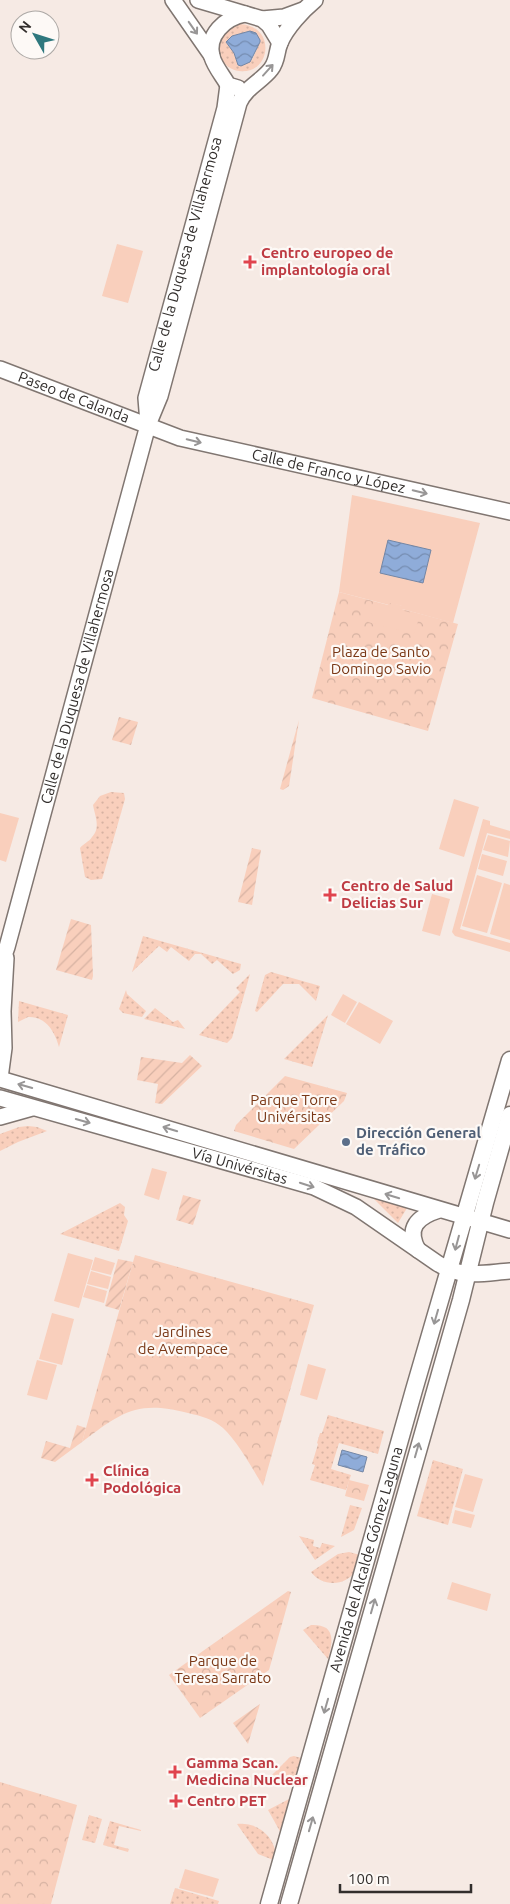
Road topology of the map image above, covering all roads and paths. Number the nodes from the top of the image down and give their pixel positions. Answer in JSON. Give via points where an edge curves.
{"nodes":[{"id":1,"x":173,"y":0,"type":"edge"},
{"id":2,"x":198,"y":0,"type":"edge"},
{"id":3,"x":315,"y":0,"type":"edge"},
{"id":4,"x":304,"y":10,"type":"junction"},
{"id":5,"x":245,"y":14,"type":"junction"},
{"id":6,"x":262,"y":19,"type":"junction"},
{"id":7,"x":280,"y":43,"type":"junction"},
{"id":8,"x":212,"y":56,"type":"junction"},
{"id":9,"x":228,"y":85,"type":"junction"},
{"id":10,"x":246,"y":90,"type":"junction"},
{"id":11,"x":0,"y":369,"type":"edge"},
{"id":12,"x":148,"y":425,"type":"junction"},
{"id":13,"x":510,"y":512,"type":"edge"},
{"id":14,"x":8,"y":947,"type":"junction"},
{"id":15,"x":0,"y":967,"type":"edge"},
{"id":16,"x":2,"y":1036,"type":"edge"},
{"id":17,"x":510,"y":1060,"type":"edge"},
{"id":18,"x":0,"y":1078,"type":"edge"},
{"id":19,"x":0,"y":1098,"type":"edge"},
{"id":20,"x":36,"y":1108,"type":"junction"},
{"id":21,"x":510,"y":1115,"type":"edge"},
{"id":22,"x":0,"y":1117,"type":"edge"},
{"id":23,"x":439,"y":1210,"type":"junction"},
{"id":24,"x":473,"y":1219,"type":"junction"},
{"id":25,"x":510,"y":1230,"type":"edge"},
{"id":26,"x":418,"y":1250,"type":"junction"},
{"id":27,"x":508,"y":1270,"type":"edge"},
{"id":28,"x":459,"y":1272,"type":"junction"},
{"id":29,"x":270,"y":1904,"type":"edge"},
{"id":30,"x":289,"y":1904,"type":"edge"}],
"edges":[{"from":1,"to":8,"type":"main road","one_way":true},
{"from":2,"to":5,"type":"main road"},
{"from":3,"to":4,"type":"main road"},
{"from":4,"to":6,"type":"main road","via":[[284,17]]},
{"from":4,"to":7,"type":"main road"},
{"from":5,"to":6,"type":"main road"},
{"from":5,"to":8,"type":"main road","via":[[229,20],[216,32],[211,45]]},
{"from":6,"to":7,"type":"main road"},
{"from":10,"to":7,"type":"main road","one_way":true,"via":[[273,67]]},
{"from":8,"to":9,"type":"main road"},
{"from":9,"to":10,"type":"main road"},
{"from":9,"to":12,"type":"main road","name":"Calle de la Duquesa de Villahermosa","via":[[225,108],[146,398]]},
{"from":10,"to":12,"type":"main road","name":"Calle de la Duquesa de Villahermosa","via":[[233,122],[160,396]]},
{"from":11,"to":12,"type":"main road","name":"Paseo de Calanda"},
{"from":12,"to":13,"type":"main road","name":"Calle de Franco y López","one_way":true,"via":[[180,438]]},
{"from":12,"to":14,"type":"main road","name":"Calle de la Duquesa de Villahermosa"},
{"from":14,"to":15,"type":"main road","name":"Calle de la Duquesa de Villahermosa"},
{"from":14,"to":16,"type":"main road","name":"Calle de la Duquesa de Villahermosa"},
{"from":16,"to":18,"type":"main road","name":"Calle de la Duquesa de Villahermosa","via":[[4,1057]]},
{"from":17,"to":24,"type":"main road","one_way":true},
{"from":23,"to":18,"type":"main road","name":"Vía Univérsitas","one_way":true},
{"from":19,"to":20,"type":"main road","name":"Vía Univérsitas"},
{"from":20,"to":22,"type":"main road"},
{"from":20,"to":26,"type":"main road","name":"Vía Univérsitas","one_way":true,"via":[[314,1187],[356,1207]]},
{"from":21,"to":24,"type":"main road"},
{"from":23,"to":24,"type":"main road","name":"Vía Univérsitas"},
{"from":23,"to":26,"type":"main road","via":[[421,1219],[414,1228],[412,1236]]},
{"from":24,"to":25,"type":"main road","name":"Vía Univérsitas"},
{"from":24,"to":28,"type":"main road","name":"Avenida del Alcalde Gómez Laguna"},
{"from":26,"to":28,"type":"main road","name":"Vía Univérsitas","via":[[436,1264]]},
{"from":27,"to":28,"type":"main road","via":[[481,1275]]},
{"from":28,"to":29,"type":"main road","name":"Avenida del Alcalde Gómez Laguna","one_way":true},
{"from":30,"to":28,"type":"main road","name":"Avenida del Alcalde Gómez Laguna","one_way":true}]}
